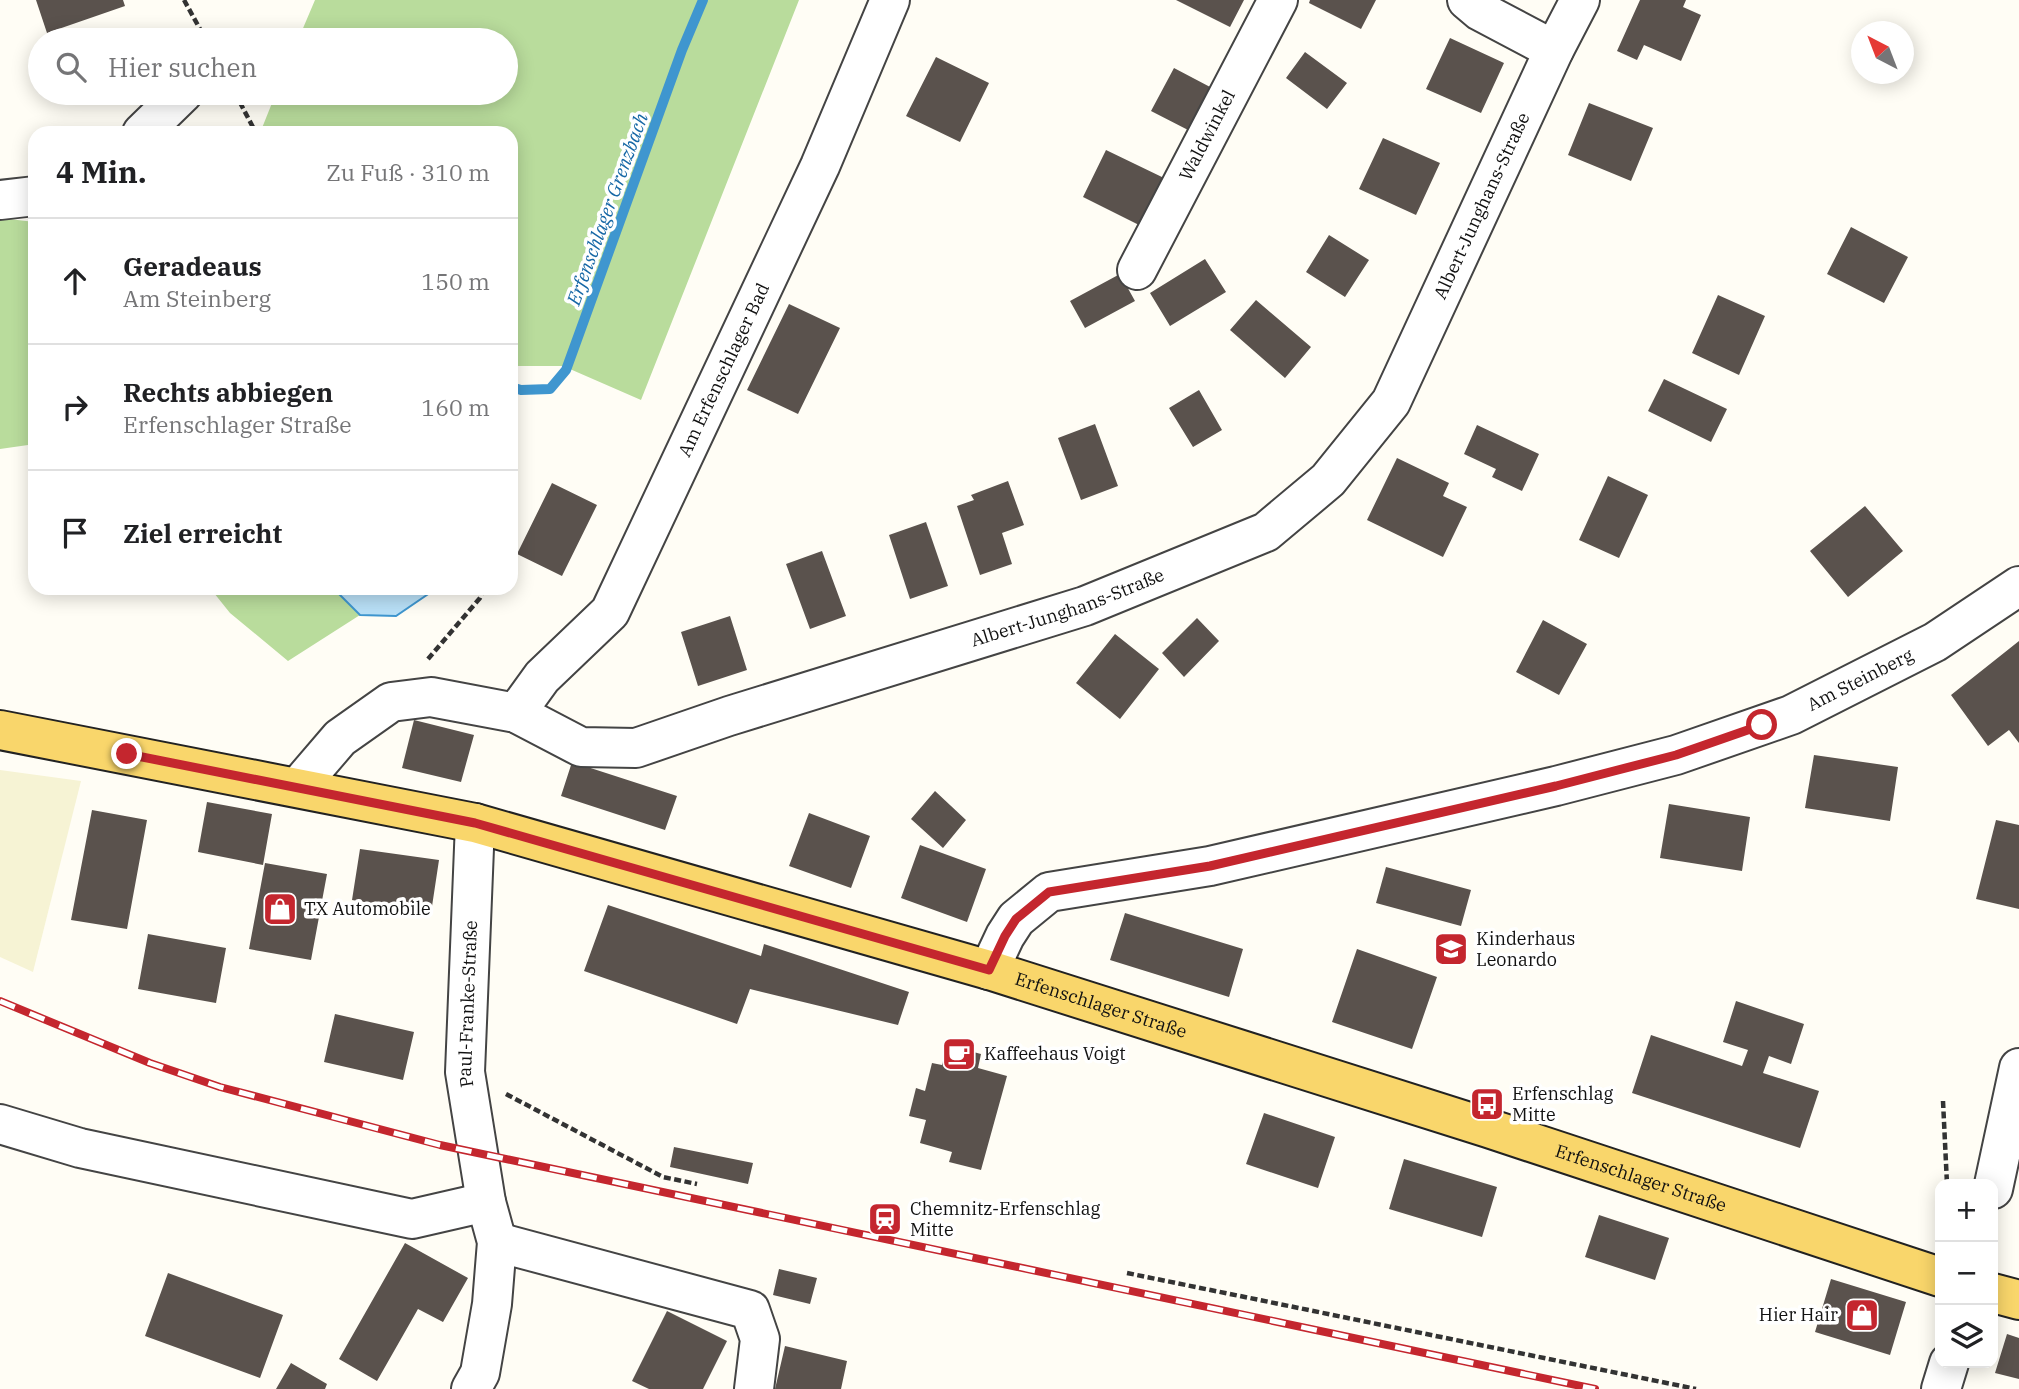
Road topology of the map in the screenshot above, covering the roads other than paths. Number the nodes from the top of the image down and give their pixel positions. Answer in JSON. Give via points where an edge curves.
{"nodes":[{"id":1,"x":890,"y":0,"type":"edge"},
{"id":2,"x":1278,"y":0,"type":"edge"},
{"id":3,"x":1467,"y":0,"type":"edge"},
{"id":4,"x":1580,"y":0,"type":"edge"},
{"id":5,"x":1554,"y":50,"type":"junction"},
{"id":6,"x":171,"y":105,"type":"edge"},
{"id":7,"x":149,"y":126,"type":"edge"},
{"id":8,"x":28,"y":197,"type":"edge"},
{"id":9,"x":0,"y":200,"type":"edge"},
{"id":10,"x":1137,"y":270,"type":"dead end"},
{"id":11,"x":2019,"y":586,"type":"edge"},
{"id":12,"x":516,"y":713,"type":"junction"},
{"id":13,"x":0,"y":730,"type":"edge"},
{"id":14,"x":298,"y":787,"type":"junction"},
{"id":15,"x":475,"y":823,"type":"junction"},
{"id":16,"x":989,"y":970,"type":"junction"},
{"id":17,"x":2019,"y":1068,"type":"edge"},
{"id":18,"x":0,"y":1124,"type":"edge"},
{"id":19,"x":1995,"y":1179,"type":"edge"},
{"id":20,"x":486,"y":1202,"type":"junction"},
{"id":21,"x":497,"y":1242,"type":"junction"},
{"id":22,"x":1935,"y":1275,"type":"edge"},
{"id":23,"x":1998,"y":1294,"type":"edge"},
{"id":24,"x":2019,"y":1300,"type":"edge"},
{"id":25,"x":1948,"y":1368,"type":"edge"},
{"id":26,"x":471,"y":1389,"type":"edge"},
{"id":27,"x":754,"y":1389,"type":"edge"},
{"id":28,"x":1941,"y":1389,"type":"edge"}],
"edges":[{"from":1,"to":12,"type":"street","name":"Am Erfenschlager Bad","via":[[820,166],[610,612],[542,677]]},
{"from":2,"to":10,"type":"street","name":"Waldwinkel"},
{"from":3,"to":5,"type":"street"},
{"from":4,"to":5,"type":"street","name":"Albert-Junghans-Straße"},
{"from":5,"to":12,"type":"street","name":"Albert-Junghans-Straße","via":[[1391,402],[1328,480],[1266,532],[1085,606],[636,748],[581,747]]},
{"from":6,"to":7,"type":"street"},
{"from":8,"to":9,"type":"street"},
{"from":11,"to":16,"type":"street","name":"Am Steinberg","via":[[1935,642],[1791,715],[1676,755],[1210,866],[1049,892],[1016,919]]},
{"from":12,"to":14,"type":"street","name":"Albert-Junghans-Straße","via":[[431,697],[391,702],[340,738]]},
{"from":13,"to":14,"type":"main road","name":"Erfenschlager Straße"},
{"from":14,"to":15,"type":"main road","name":"Erfenschlager Straße"},
{"from":15,"to":16,"type":"main road","name":"Erfenschlager Straße"},
{"from":15,"to":20,"type":"street","name":"Paul-Franke-Straße","via":[[465,1072]]},
{"from":16,"to":22,"type":"main road","name":"Erfenschlager Straße"},
{"from":17,"to":19,"type":"street"},
{"from":18,"to":20,"type":"street","via":[[80,1148],[412,1219]]},
{"from":20,"to":21,"type":"street","name":"Paul-Franke-Straße"},
{"from":21,"to":26,"type":"street","name":"Paul-Franke-Straße","via":[[480,1373]]},
{"from":21,"to":27,"type":"street","via":[[751,1310],[760,1339]]},
{"from":23,"to":24,"type":"main road"},
{"from":25,"to":28,"type":"street"}]}
